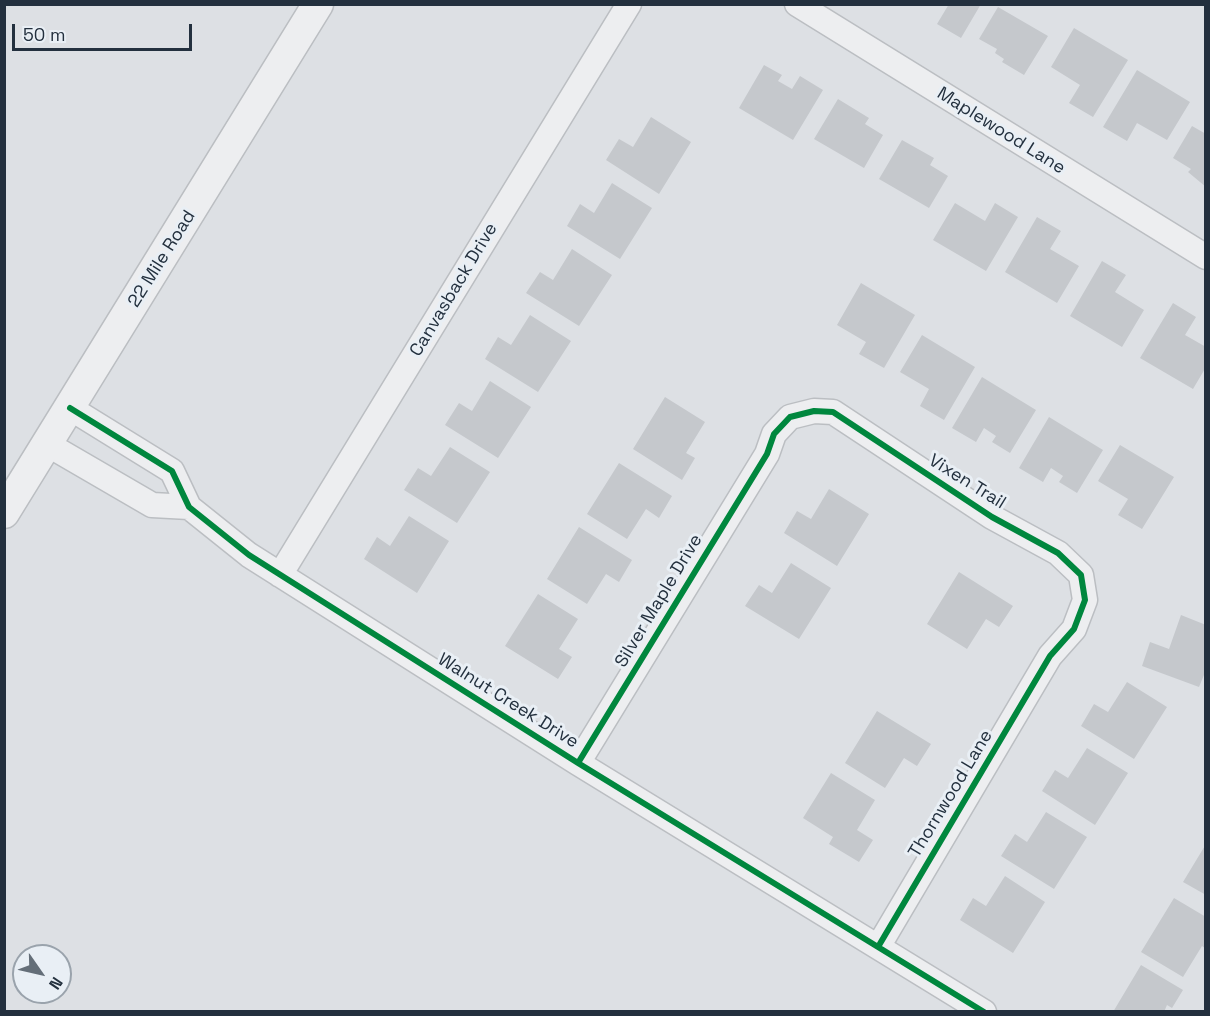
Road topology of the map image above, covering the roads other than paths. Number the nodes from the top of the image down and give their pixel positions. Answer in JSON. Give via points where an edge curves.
{"nodes":[{"id":1,"x":318,"y":4,"type":"edge"},
{"id":2,"x":629,"y":4,"type":"edge"},
{"id":3,"x":797,"y":4,"type":"edge"},
{"id":4,"x":1206,"y":257,"type":"edge"},
{"id":5,"x":70,"y":408,"type":"junction"},
{"id":6,"x":47,"y":444,"type":"junction"},
{"id":7,"x":767,"y":454,"type":"joint"},
{"id":8,"x":189,"y":507,"type":"junction"},
{"id":9,"x":4,"y":513,"type":"edge"},
{"id":10,"x":280,"y":575,"type":"junction"},
{"id":11,"x":1050,"y":656,"type":"joint"},
{"id":12,"x":578,"y":763,"type":"junction"},
{"id":13,"x":878,"y":947,"type":"junction"},
{"id":14,"x":984,"y":1011,"type":"edge"}],
"edges":[{"from":1,"to":5,"type":"street","name":"22 Mile Road"},
{"from":2,"to":10,"type":"street","name":"Canvasback Drive"},
{"from":3,"to":4,"type":"street","name":"Maplewood Lane"},
{"from":5,"to":6,"type":"street","name":"22 Mile Road"},
{"from":5,"to":8,"type":"street","name":"Walnut Creek Drive","via":[[172,471]]},
{"from":6,"to":8,"type":"street","via":[[152,505]]},
{"from":6,"to":9,"type":"street","name":"22 Mile Road"},
{"from":7,"to":11,"type":"street","name":"Vixen Trail","via":[[774,434],[790,417],[814,411],[833,412],[992,517],[1058,553],[1081,575],[1085,600],[1074,629]]},
{"from":7,"to":12,"type":"street","name":"Silver Maple Drive"},
{"from":8,"to":10,"type":"street","name":"Walnut Creek Drive"},
{"from":10,"to":12,"type":"street","name":"Walnut Creek Drive"},
{"from":11,"to":13,"type":"street","name":"Thornwood Lane"},
{"from":12,"to":13,"type":"street","name":"Walnut Creek Drive"},
{"from":13,"to":14,"type":"street","name":"Walnut Creek Drive"}]}
